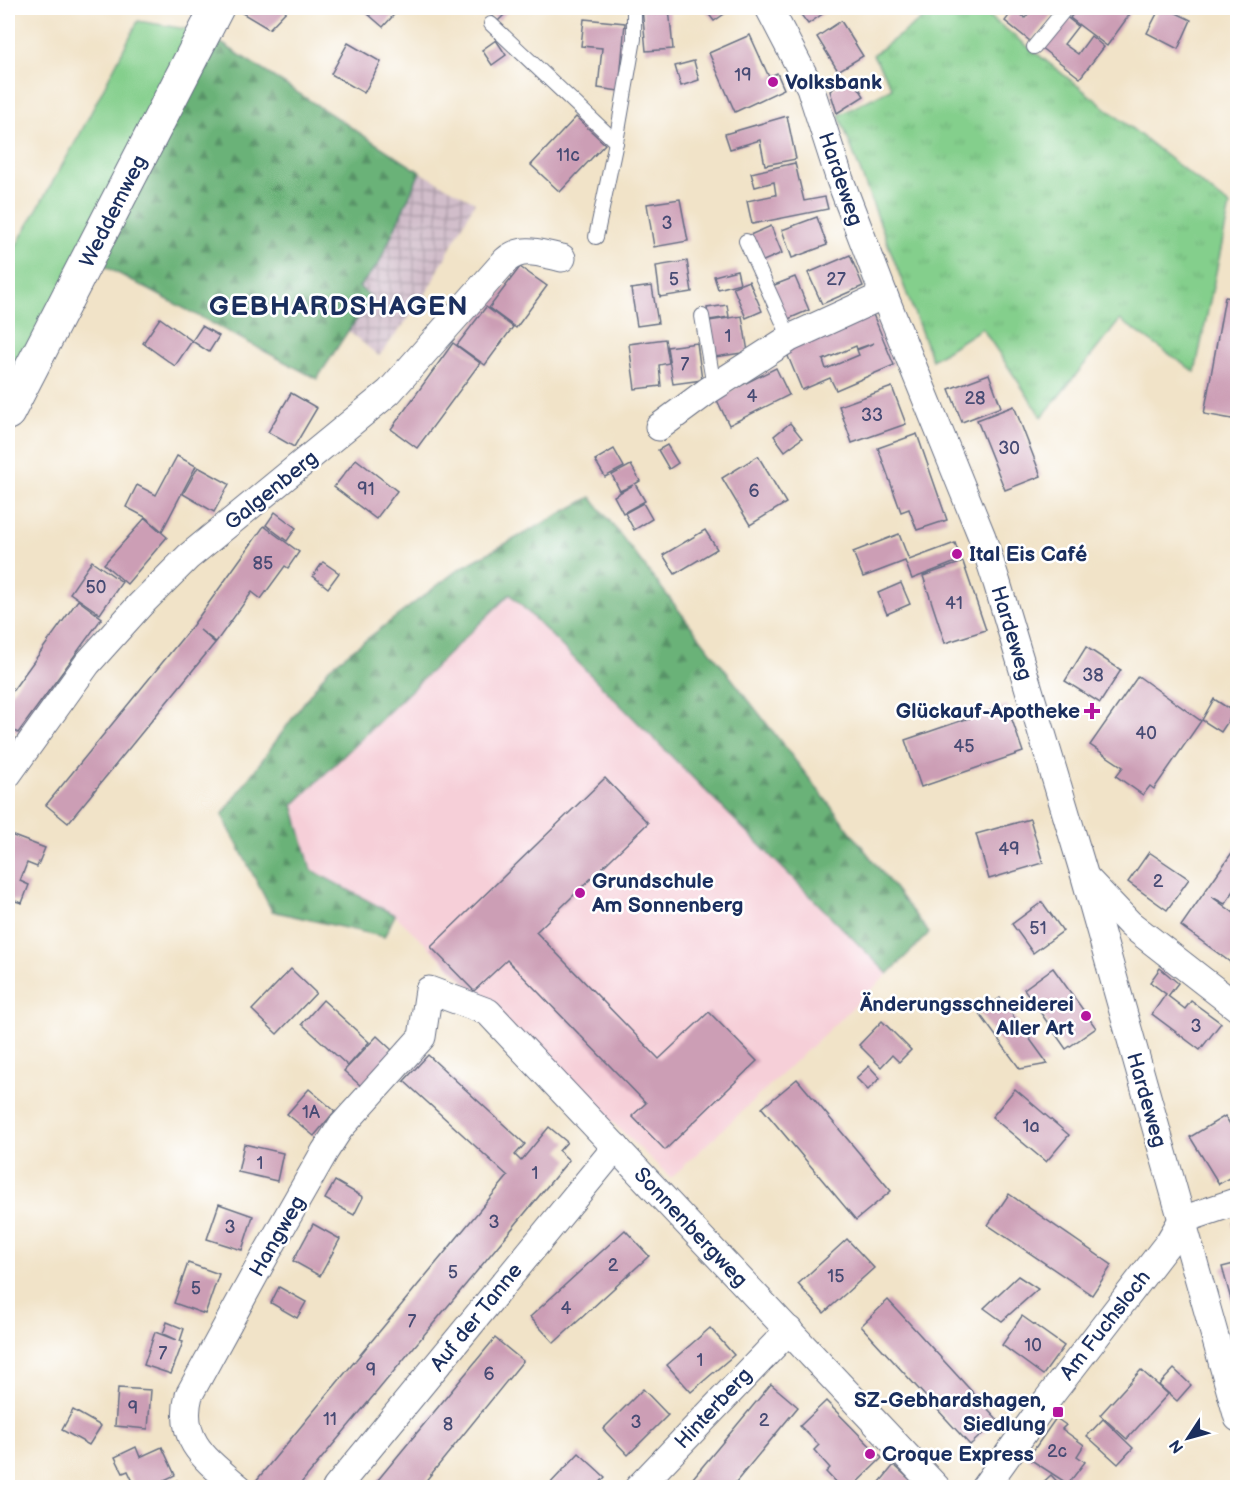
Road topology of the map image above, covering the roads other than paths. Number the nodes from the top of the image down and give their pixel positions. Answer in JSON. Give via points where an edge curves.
{"nodes":[{"id":1,"x":216,"y":8,"type":"edge"},
{"id":2,"x":634,"y":8,"type":"edge"},
{"id":3,"x":769,"y":8,"type":"edge"},
{"id":4,"x":1066,"y":8,"type":"edge"},
{"id":5,"x":491,"y":24,"type":"dead end"},
{"id":6,"x":1034,"y":47,"type":"dead end"},
{"id":7,"x":616,"y":142,"type":"junction"},
{"id":8,"x":596,"y":237,"type":"dead end"},
{"id":9,"x":746,"y":241,"type":"dead end"},
{"id":10,"x":562,"y":258,"type":"dead end"},
{"id":11,"x":884,"y":295,"type":"junction"},
{"id":12,"x":702,"y":316,"type":"dead end"},
{"id":13,"x":790,"y":338,"type":"junction"},
{"id":14,"x":714,"y":387,"type":"junction"},
{"id":15,"x":8,"y":413,"type":"edge"},
{"id":16,"x":659,"y":427,"type":"dead end"},
{"id":17,"x":8,"y":774,"type":"edge"},
{"id":18,"x":1085,"y":877,"type":"junction"},
{"id":19,"x":429,"y":990,"type":"joint"},
{"id":20,"x":1238,"y":1008,"type":"edge"},
{"id":21,"x":616,"y":1147,"type":"junction"},
{"id":22,"x":1238,"y":1201,"type":"edge"},
{"id":23,"x":1182,"y":1220,"type":"junction"},
{"id":24,"x":789,"y":1330,"type":"junction"},
{"id":25,"x":1238,"y":1418,"type":"edge"},
{"id":26,"x":239,"y":1488,"type":"edge"},
{"id":27,"x":336,"y":1488,"type":"edge"},
{"id":28,"x":638,"y":1488,"type":"edge"},
{"id":29,"x":937,"y":1488,"type":"edge"},
{"id":30,"x":984,"y":1488,"type":"edge"}],
"edges":[{"from":1,"to":15,"type":"main road","name":"Weddemweg"},
{"from":2,"to":7,"type":"lane","via":[[634,39]]},
{"from":3,"to":11,"type":"street","name":"Hardeweg","via":[[810,87]]},
{"from":4,"to":6,"type":"lane"},
{"from":5,"to":7,"type":"lane"},
{"from":7,"to":8,"type":"lane"},
{"from":9,"to":13,"type":"lane"},
{"from":10,"to":17,"type":"street","name":"Galgenberg","via":[[530,251],[515,252],[506,260],[389,392],[188,557],[140,605],[87,664]]},
{"from":11,"to":13,"type":"street"},
{"from":11,"to":18,"type":"street","name":"Hardeweg","via":[[982,537]]},
{"from":12,"to":14,"type":"lane"},
{"from":13,"to":14,"type":"street"},
{"from":14,"to":16,"type":"street"},
{"from":18,"to":20,"type":"street","via":[[1130,924]]},
{"from":18,"to":23,"type":"street","name":"Hardeweg"},
{"from":19,"to":21,"type":"street","name":"Sonnenbergweg","via":[[488,1012]]},
{"from":19,"to":26,"type":"street","name":"Hangweg","via":[[422,1037],[340,1128],[325,1151],[189,1395],[186,1420],[196,1448]]},
{"from":21,"to":24,"type":"street","name":"Sonnenbergweg"},
{"from":21,"to":27,"type":"street","name":"Auf der Tanne"},
{"from":22,"to":23,"type":"street"},
{"from":23,"to":25,"type":"street","name":"Hardeweg"},
{"from":23,"to":30,"type":"street","name":"Am Fuchsloch"},
{"from":24,"to":28,"type":"street","name":"Hinterberg"},
{"from":24,"to":29,"type":"street","name":"Sonnenbergweg"}]}
